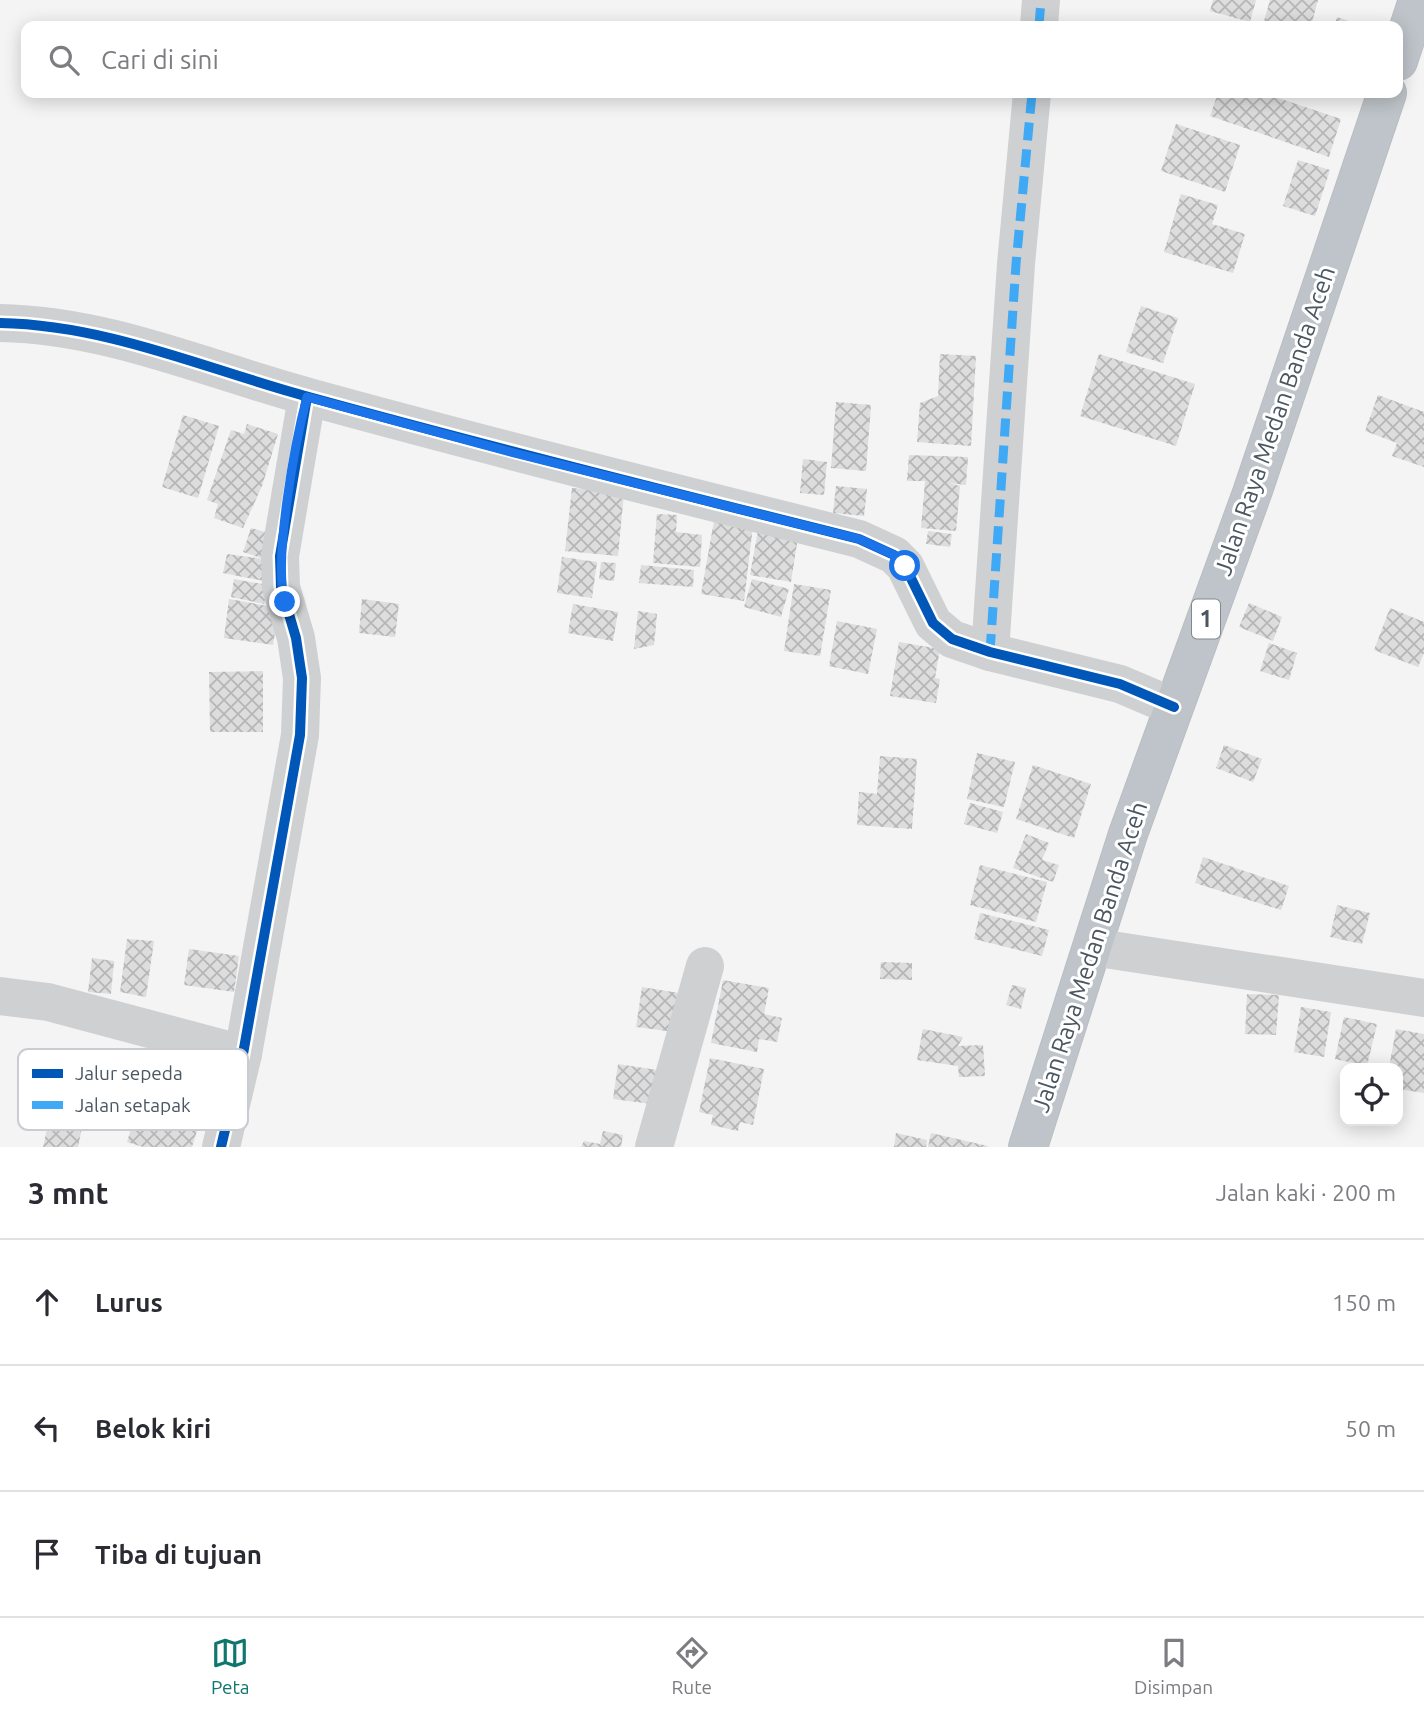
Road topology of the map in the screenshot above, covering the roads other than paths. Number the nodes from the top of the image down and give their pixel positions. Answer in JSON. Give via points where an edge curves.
{"nodes":[{"id":1,"x":1041,"y":0,"type":"edge"},
{"id":2,"x":1418,"y":12,"type":"edge"},
{"id":3,"x":1039,"y":21,"type":"edge"},
{"id":4,"x":1403,"y":49,"type":"edge"},
{"id":5,"x":1032,"y":98,"type":"edge"},
{"id":6,"x":1385,"y":98,"type":"edge"},
{"id":7,"x":0,"y":323,"type":"edge"},
{"id":8,"x":307,"y":397,"type":"junction"},
{"id":9,"x":990,"y":652,"type":"junction"},
{"id":10,"x":1174,"y":707,"type":"junction"},
{"id":11,"x":1092,"y":947,"type":"junction"},
{"id":12,"x":705,"y":966,"type":"dead end"},
{"id":13,"x":0,"y":996,"type":"edge"},
{"id":14,"x":1424,"y":998,"type":"edge"},
{"id":15,"x":224,"y":1049,"type":"edge"},
{"id":16,"x":244,"y":1049,"type":"edge"},
{"id":17,"x":654,"y":1147,"type":"edge"},
{"id":18,"x":1028,"y":1147,"type":"edge"}],
"edges":[{"from":1,"to":3,"type":"street"},
{"from":2,"to":4,"type":"highway"},
{"from":5,"to":9,"type":"street"},
{"from":6,"to":10,"type":"highway","name":"Jalan Raya Medan Banda Aceh","number":"1","via":[[1252,493]]},
{"from":7,"to":8,"type":"street","via":[[112,337]]},
{"from":8,"to":9,"type":"street","via":[[859,539],[894,555],[905,566],[942,632]]},
{"from":8,"to":16,"type":"street","via":[[280,556],[281,587],[302,678],[300,735]]},
{"from":9,"to":10,"type":"street","via":[[1119,684]]},
{"from":10,"to":11,"type":"highway","name":"Jalan Raya Medan Banda Aceh","number":"1"},
{"from":11,"to":14,"type":"street"},
{"from":11,"to":18,"type":"highway","name":"Jalan Raya Medan Banda Aceh","number":"1"},
{"from":12,"to":17,"type":"street"},
{"from":13,"to":15,"type":"street","via":[[48,1002]]}]}
